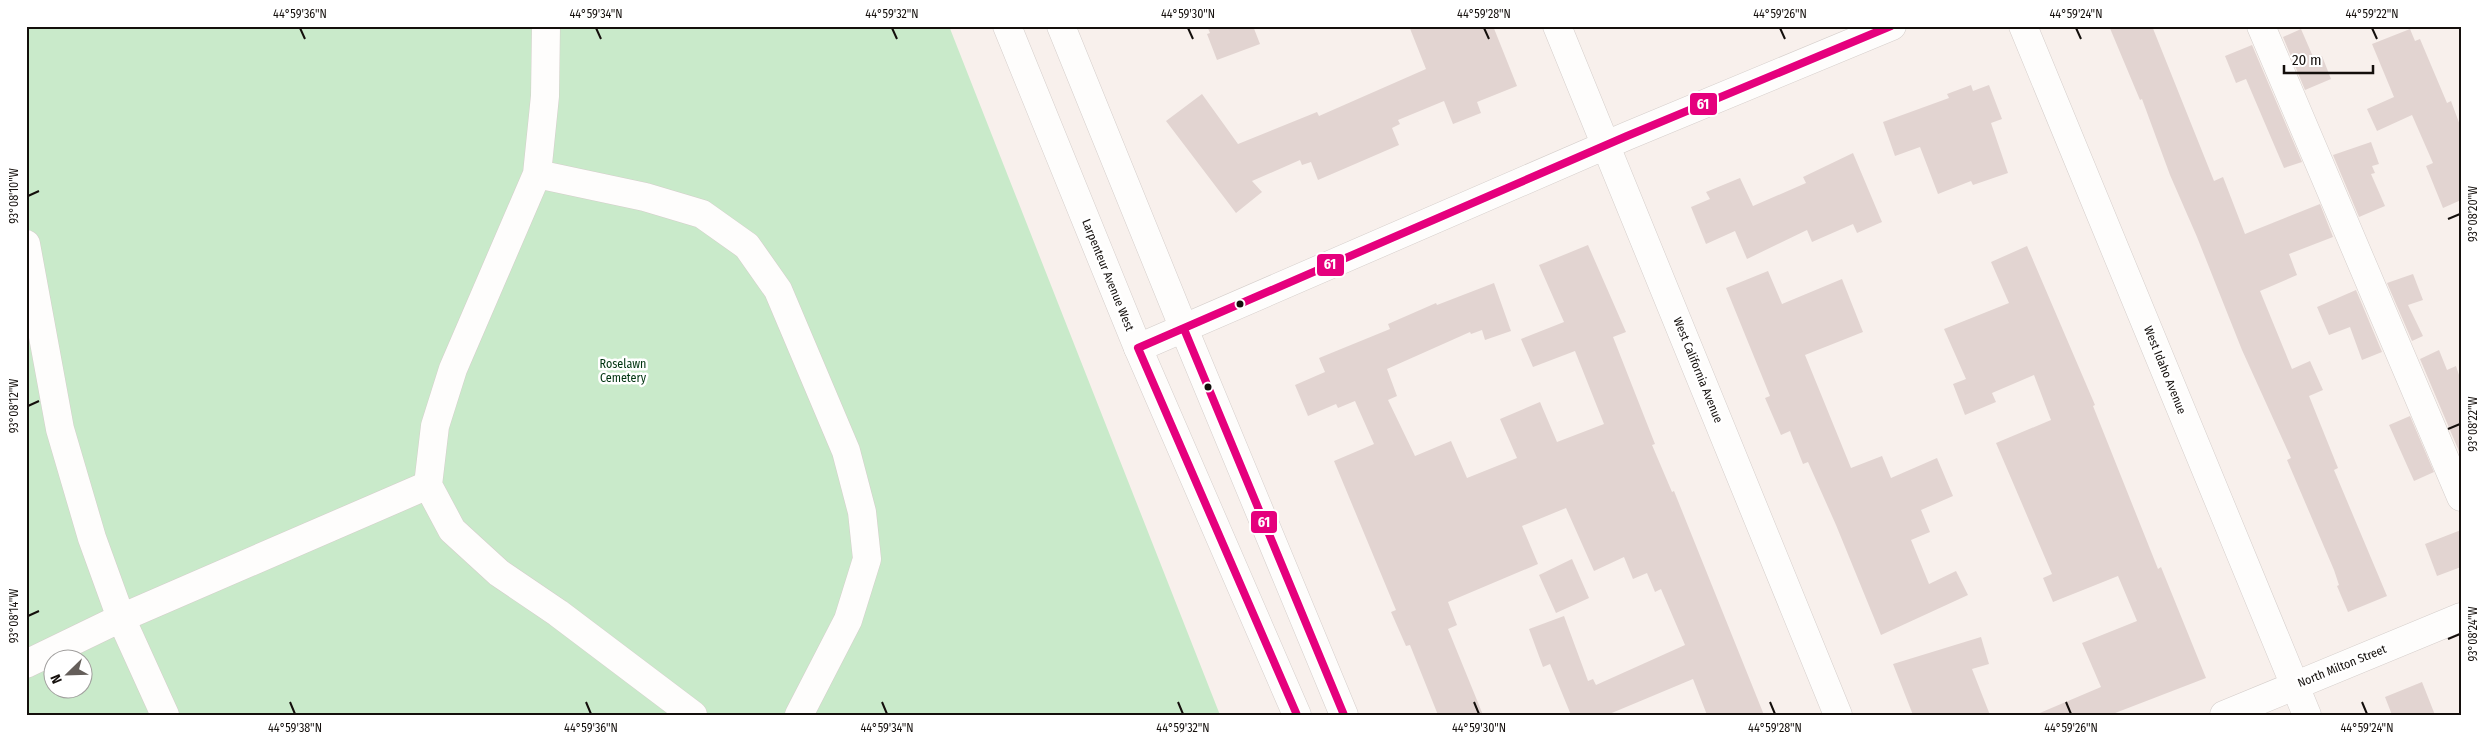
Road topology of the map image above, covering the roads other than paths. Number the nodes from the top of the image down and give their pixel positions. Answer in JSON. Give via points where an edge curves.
{"nodes":[{"id":1,"x":546,"y":26,"type":"edge"},
{"id":2,"x":1007,"y":26,"type":"edge"},
{"id":3,"x":1062,"y":26,"type":"edge"},
{"id":4,"x":1557,"y":26,"type":"edge"},
{"id":5,"x":1892,"y":26,"type":"edge"},
{"id":6,"x":2023,"y":26,"type":"edge"},
{"id":7,"x":2261,"y":26,"type":"edge"},
{"id":8,"x":1606,"y":146,"type":"junction"},
{"id":9,"x":537,"y":174,"type":"junction"},
{"id":10,"x":26,"y":244,"type":"edge"},
{"id":11,"x":1184,"y":329,"type":"junction"},
{"id":12,"x":1138,"y":348,"type":"junction"},
{"id":13,"x":428,"y":485,"type":"junction"},
{"id":14,"x":2461,"y":497,"type":"edge"},
{"id":15,"x":2461,"y":617,"type":"edge"},
{"id":16,"x":121,"y":618,"type":"junction"},
{"id":17,"x":26,"y":664,"type":"edge"},
{"id":18,"x":2295,"y":685,"type":"junction"},
{"id":19,"x":165,"y":715,"type":"edge"},
{"id":20,"x":693,"y":715,"type":"edge"},
{"id":21,"x":799,"y":715,"type":"edge"},
{"id":22,"x":1297,"y":715,"type":"edge"},
{"id":23,"x":1344,"y":715,"type":"edge"},
{"id":24,"x":1838,"y":715,"type":"edge"},
{"id":25,"x":2224,"y":715,"type":"edge"},
{"id":26,"x":2307,"y":715,"type":"edge"}],
"edges":[{"from":1,"to":9,"type":"street","via":[[545,96]]},
{"from":2,"to":12,"type":"street","name":"Larpenteur Avenue West"},
{"from":3,"to":11,"type":"street"},
{"from":4,"to":8,"type":"street","name":"West California Avenue"},
{"from":5,"to":8,"type":"street"},
{"from":6,"to":18,"type":"street","name":"West Idaho Avenue"},
{"from":7,"to":14,"type":"street"},
{"from":8,"to":11,"type":"street"},
{"from":8,"to":24,"type":"street","name":"West California Avenue"},
{"from":9,"to":13,"type":"street","via":[[453,369],[435,426]]},
{"from":9,"to":21,"type":"street","via":[[645,197],[702,214],[747,246],[778,290],[846,451],[862,512],[867,559],[848,620]]},
{"from":10,"to":16,"type":"street","via":[[60,429],[92,538]]},
{"from":11,"to":12,"type":"street"},
{"from":11,"to":23,"type":"street"},
{"from":12,"to":22,"type":"street","name":"Larpenteur Avenue West"},
{"from":13,"to":16,"type":"street"},
{"from":13,"to":20,"type":"street","via":[[452,530],[499,573],[558,613]]},
{"from":15,"to":18,"type":"street","name":"North Milton Street"},
{"from":16,"to":17,"type":"street"},
{"from":16,"to":19,"type":"street"},
{"from":18,"to":25,"type":"street","name":"North Milton Street"},
{"from":18,"to":26,"type":"street","name":"West Idaho Avenue"}]}
